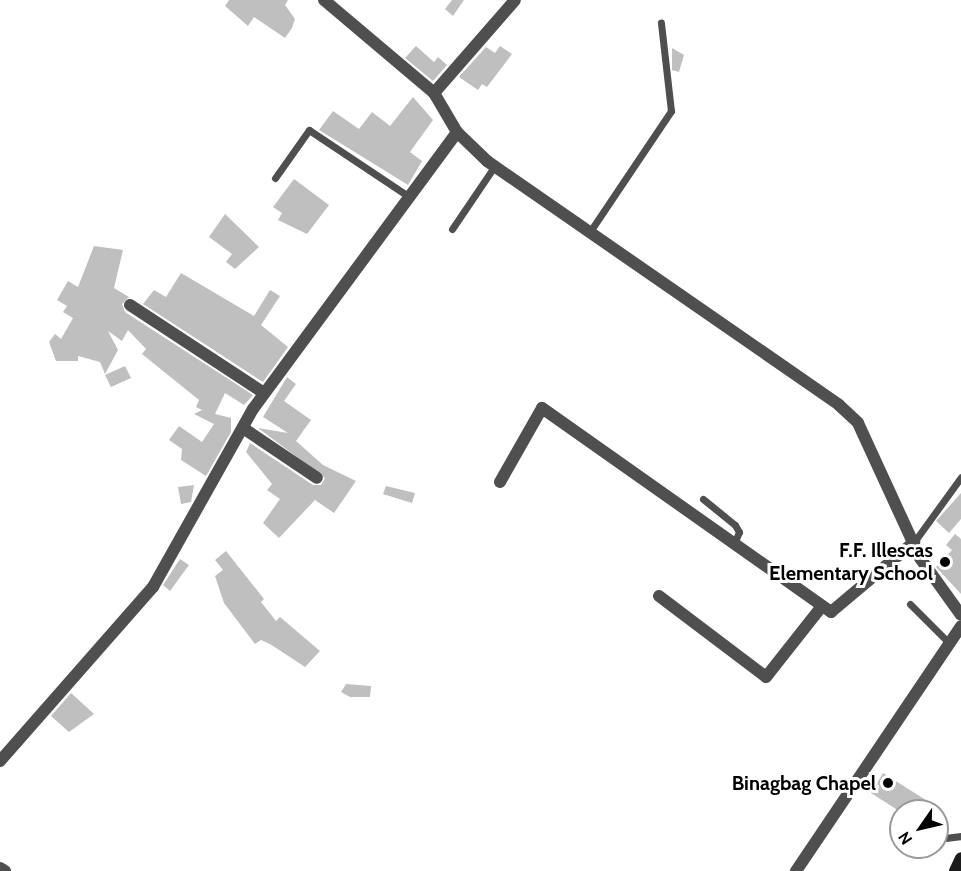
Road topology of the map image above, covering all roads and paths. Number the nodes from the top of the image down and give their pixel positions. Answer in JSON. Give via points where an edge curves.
{"nodes":[{"id":1,"x":324,"y":0,"type":"edge"},
{"id":2,"x":515,"y":0,"type":"edge"},
{"id":3,"x":661,"y":23,"type":"dead end"},
{"id":4,"x":434,"y":93,"type":"junction"},
{"id":5,"x":457,"y":132,"type":"junction"},
{"id":6,"x":494,"y":167,"type":"junction"},
{"id":7,"x":275,"y":178,"type":"dead end"},
{"id":8,"x":408,"y":195,"type":"junction"},
{"id":9,"x":452,"y":229,"type":"dead end"},
{"id":10,"x":587,"y":235,"type":"junction"},
{"id":11,"x":130,"y":305,"type":"dead end"},
{"id":12,"x":264,"y":393,"type":"junction"},
{"id":13,"x":243,"y":428,"type":"junction"},
{"id":14,"x":961,"y":477,"type":"edge"},
{"id":15,"x":317,"y":478,"type":"dead end"},
{"id":16,"x":500,"y":482,"type":"dead end"},
{"id":17,"x":703,"y":499,"type":"dead end"},
{"id":18,"x":914,"y":542,"type":"junction"},
{"id":19,"x":734,"y":544,"type":"junction"},
{"id":20,"x":659,"y":596,"type":"dead end"},
{"id":21,"x":910,"y":604,"type":"dead end"},
{"id":22,"x":822,"y":606,"type":"junction"},
{"id":23,"x":961,"y":615,"type":"edge"},
{"id":24,"x":961,"y":626,"type":"edge"},
{"id":25,"x":950,"y":643,"type":"junction"},
{"id":26,"x":0,"y":761,"type":"edge"},
{"id":27,"x":961,"y":858,"type":"edge"},
{"id":28,"x":0,"y":868,"type":"edge"},
{"id":29,"x":5,"y":871,"type":"edge"},
{"id":30,"x":796,"y":871,"type":"edge"},
{"id":31,"x":955,"y":871,"type":"edge"}],
"edges":[{"from":1,"to":4,"type":"street"},
{"from":2,"to":4,"type":"street"},
{"from":3,"to":10,"type":"lane","via":[[671,111]]},
{"from":4,"to":5,"type":"street"},
{"from":5,"to":6,"type":"street"},
{"from":5,"to":8,"type":"street"},
{"from":6,"to":9,"type":"lane"},
{"from":6,"to":10,"type":"street"},
{"from":7,"to":8,"type":"lane","via":[[309,130]]},
{"from":8,"to":12,"type":"street"},
{"from":10,"to":18,"type":"street","via":[[839,405],[858,423]]},
{"from":11,"to":12,"type":"street"},
{"from":12,"to":13,"type":"street"},
{"from":13,"to":15,"type":"street"},
{"from":13,"to":26,"type":"street","via":[[153,587]]},
{"from":14,"to":18,"type":"lane"},
{"from":16,"to":19,"type":"street","via":[[542,408]]},
{"from":17,"to":19,"type":"lane","via":[[735,525],[739,532]]},
{"from":18,"to":22,"type":"street","via":[[831,612]]},
{"from":18,"to":23,"type":"street","via":[[937,587]]},
{"from":19,"to":22,"type":"street"},
{"from":20,"to":22,"type":"street","via":[[766,677]]},
{"from":21,"to":25,"type":"lane"},
{"from":24,"to":25,"type":"street"},
{"from":25,"to":30,"type":"street"},
{"from":27,"to":31,"type":"main road"},
{"from":28,"to":29,"type":"street"}]}
